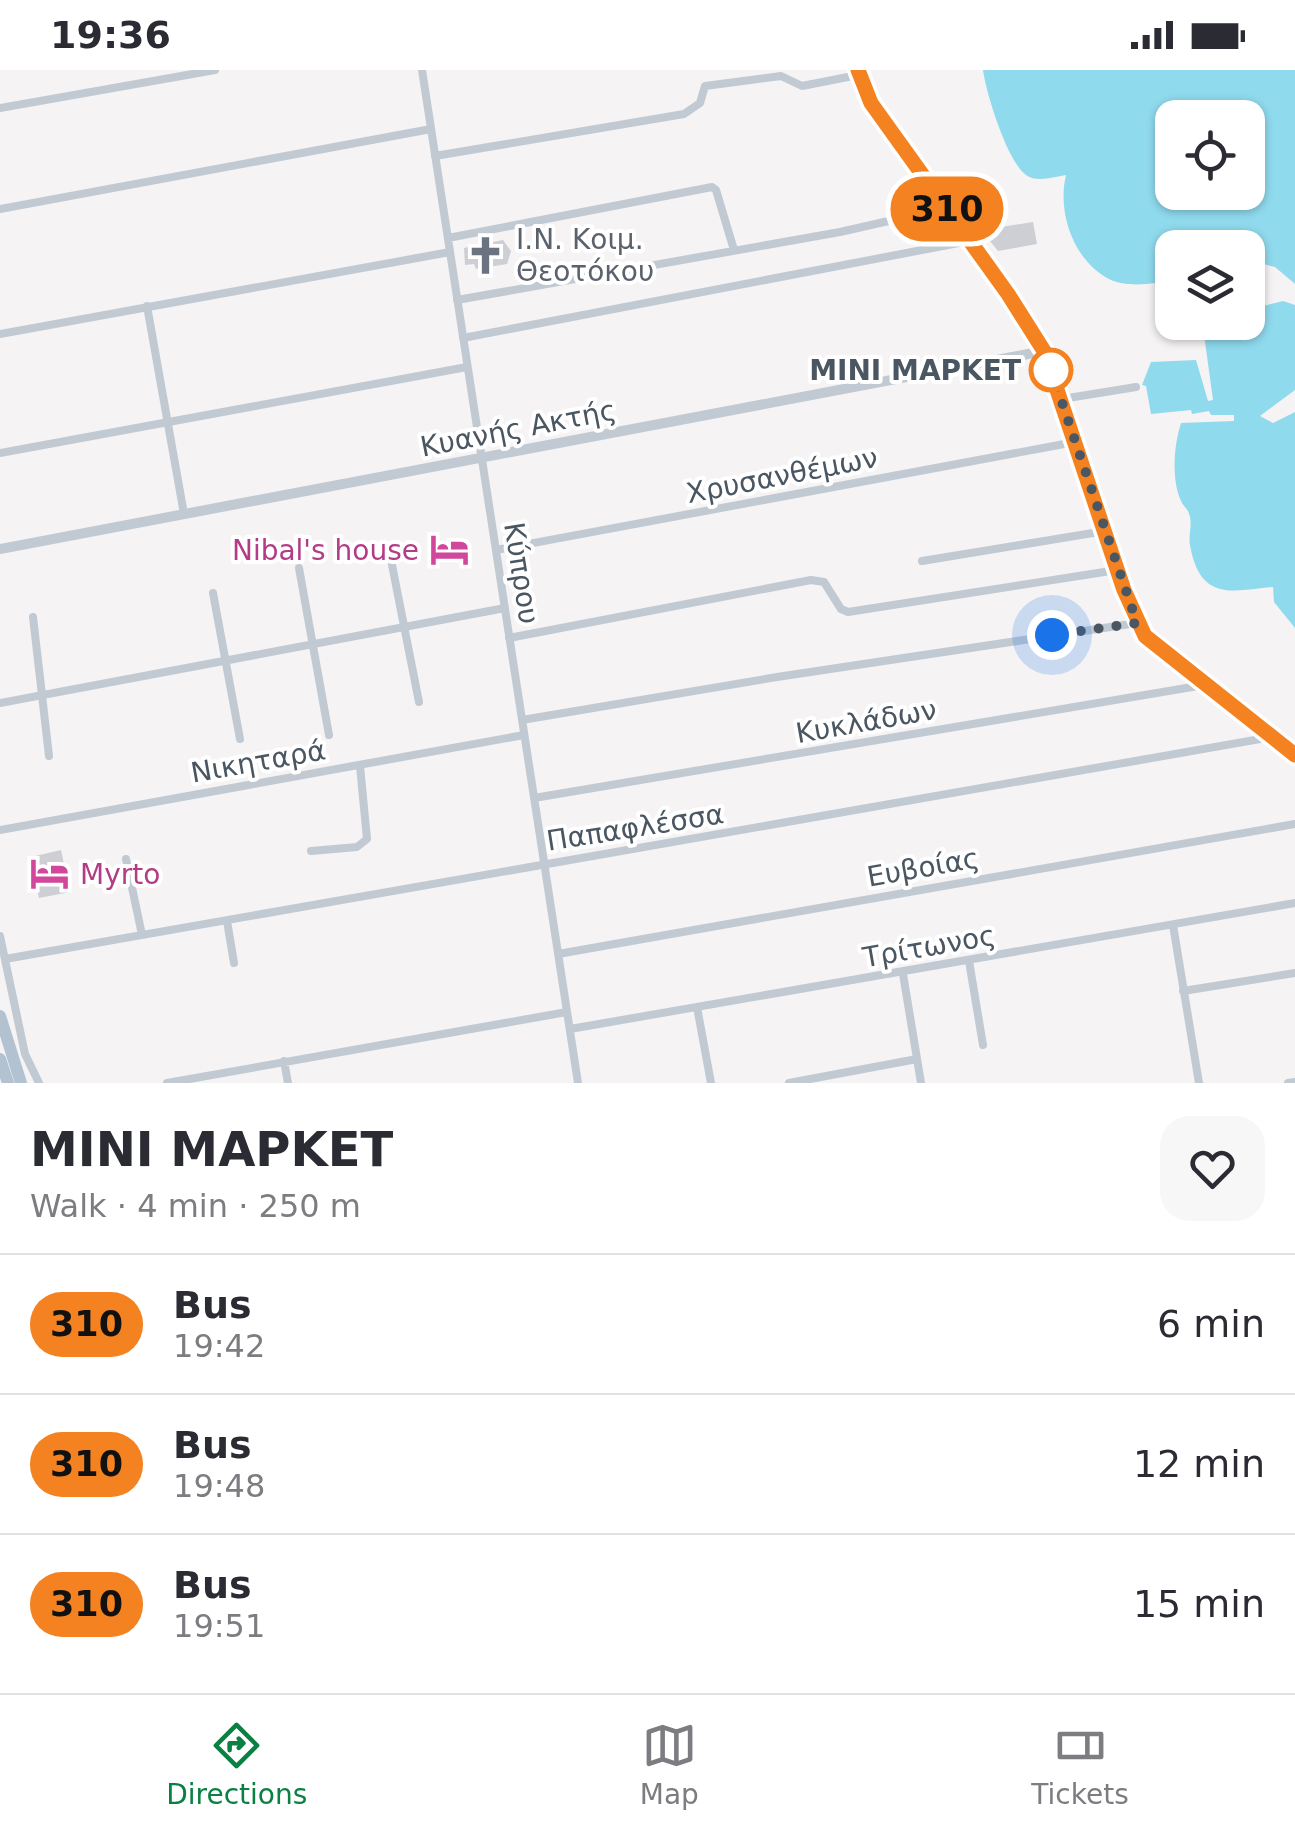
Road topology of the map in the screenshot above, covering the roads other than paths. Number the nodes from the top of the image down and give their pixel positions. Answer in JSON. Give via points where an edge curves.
{"nodes":[{"id":1,"x":215,"y":70,"type":"edge"},
{"id":2,"x":422,"y":70,"type":"edge"},
{"id":3,"x":858,"y":73,"type":"edge"},
{"id":4,"x":0,"y":108,"type":"edge"},
{"id":5,"x":431,"y":129,"type":"junction"},
{"id":6,"x":435,"y":156,"type":"junction"},
{"id":7,"x":946,"y":208,"type":"junction"},
{"id":8,"x":0,"y":209,"type":"edge"},
{"id":9,"x":448,"y":238,"type":"junction"},
{"id":10,"x":970,"y":241,"type":"junction"},
{"id":11,"x":734,"y":250,"type":"junction"},
{"id":12,"x":450,"y":252,"type":"junction"},
{"id":13,"x":457,"y":300,"type":"junction"},
{"id":14,"x":146,"y":306,"type":"junction"},
{"id":15,"x":0,"y":334,"type":"edge"},
{"id":16,"x":463,"y":338,"type":"junction"},
{"id":17,"x":1044,"y":351,"type":"junction"},
{"id":18,"x":468,"y":366,"type":"junction"},
{"id":19,"x":1136,"y":387,"type":"dead end"},
{"id":20,"x":1062,"y":399,"type":"junction"},
{"id":21,"x":166,"y":423,"type":"junction"},
{"id":22,"x":1076,"y":442,"type":"junction"},
{"id":23,"x":0,"y":453,"type":"edge"},
{"id":24,"x":482,"y":458,"type":"junction"},
{"id":25,"x":184,"y":514,"type":"junction"},
{"id":26,"x":1105,"y":531,"type":"junction"},
{"id":27,"x":0,"y":549,"type":"edge"},
{"id":28,"x":496,"y":550,"type":"junction"},
{"id":29,"x":922,"y":561,"type":"dead end"},
{"id":30,"x":392,"y":564,"type":"dead end"},
{"id":31,"x":299,"y":568,"type":"dead end"},
{"id":32,"x":1118,"y":570,"type":"junction"},
{"id":33,"x":212,"y":594,"type":"dead end"},
{"id":34,"x":505,"y":608,"type":"junction"},
{"id":35,"x":33,"y":616,"type":"dead end"},
{"id":36,"x":1137,"y":623,"type":"junction"},
{"id":37,"x":405,"y":627,"type":"junction"},
{"id":38,"x":509,"y":638,"type":"junction"},
{"id":39,"x":313,"y":644,"type":"junction"},
{"id":40,"x":224,"y":662,"type":"junction"},
{"id":41,"x":1204,"y":684,"type":"junction"},
{"id":42,"x":42,"y":696,"type":"junction"},
{"id":43,"x":419,"y":702,"type":"dead end"},
{"id":44,"x":0,"y":703,"type":"edge"},
{"id":45,"x":522,"y":720,"type":"junction"},
{"id":46,"x":329,"y":735,"type":"dead end"},
{"id":47,"x":524,"y":735,"type":"junction"},
{"id":48,"x":1272,"y":737,"type":"junction"},
{"id":49,"x":240,"y":739,"type":"dead end"},
{"id":50,"x":1295,"y":755,"type":"edge"},
{"id":51,"x":49,"y":756,"type":"dead end"},
{"id":52,"x":360,"y":766,"type":"junction"},
{"id":53,"x":534,"y":798,"type":"junction"},
{"id":54,"x":1295,"y":824,"type":"edge"},
{"id":55,"x":0,"y":830,"type":"edge"},
{"id":56,"x":311,"y":851,"type":"dead end"},
{"id":57,"x":126,"y":859,"type":"dead end"},
{"id":58,"x":544,"y":865,"type":"junction"},
{"id":59,"x":1295,"y":904,"type":"edge"},
{"id":60,"x":227,"y":921,"type":"junction"},
{"id":61,"x":1173,"y":925,"type":"junction"},
{"id":62,"x":142,"y":935,"type":"junction"},
{"id":63,"x":0,"y":936,"type":"edge"},
{"id":64,"x":558,"y":954,"type":"junction"},
{"id":65,"x":5,"y":959,"type":"junction"},
{"id":66,"x":969,"y":961,"type":"junction"},
{"id":67,"x":234,"y":963,"type":"dead end"},
{"id":68,"x":903,"y":974,"type":"junction"},
{"id":69,"x":1295,"y":974,"type":"edge"},
{"id":70,"x":1183,"y":991,"type":"junction"},
{"id":71,"x":697,"y":1007,"type":"junction"},
{"id":72,"x":567,"y":1012,"type":"junction"},
{"id":73,"x":0,"y":1016,"type":"edge"},
{"id":74,"x":570,"y":1029,"type":"junction"},
{"id":75,"x":983,"y":1044,"type":"dead end"},
{"id":76,"x":0,"y":1059,"type":"edge"},
{"id":77,"x":917,"y":1059,"type":"junction"},
{"id":78,"x":284,"y":1061,"type":"junction"},
{"id":79,"x":8,"y":1083,"type":"edge"},
{"id":80,"x":20,"y":1083,"type":"edge"},
{"id":81,"x":39,"y":1083,"type":"edge"},
{"id":82,"x":167,"y":1083,"type":"edge"},
{"id":83,"x":288,"y":1083,"type":"edge"},
{"id":84,"x":578,"y":1083,"type":"edge"},
{"id":85,"x":711,"y":1083,"type":"edge"},
{"id":86,"x":789,"y":1083,"type":"edge"},
{"id":87,"x":921,"y":1083,"type":"edge"},
{"id":88,"x":1199,"y":1083,"type":"edge"}],
"edges":[{"from":1,"to":4,"type":"street"},
{"from":2,"to":5,"type":"street","name":"Κύπρου"},
{"from":3,"to":6,"type":"street","via":[[802,86],[781,76],[705,86],[700,103],[684,114]]},
{"from":3,"to":7,"type":"street","via":[[871,103]]},
{"from":5,"to":6,"type":"street","name":"Κύπρου"},
{"from":5,"to":8,"type":"street"},
{"from":6,"to":9,"type":"street","name":"Κύπρου"},
{"from":7,"to":10,"type":"street"},
{"from":7,"to":11,"type":"street"},
{"from":9,"to":11,"type":"street","via":[[712,187]]},
{"from":9,"to":12,"type":"street","name":"Κύπρου"},
{"from":10,"to":16,"type":"street"},
{"from":10,"to":17,"type":"street"},
{"from":11,"to":13,"type":"street"},
{"from":12,"to":13,"type":"street","name":"Κύπρου"},
{"from":12,"to":14,"type":"street"},
{"from":13,"to":16,"type":"street","name":"Κύπρου"},
{"from":14,"to":15,"type":"street"},
{"from":14,"to":21,"type":"street"},
{"from":16,"to":18,"type":"street","name":"Κύπρου"},
{"from":17,"to":20,"type":"street"},
{"from":17,"to":24,"type":"street","name":"Κυανής Ακτής"},
{"from":18,"to":21,"type":"street"},
{"from":18,"to":24,"type":"street","name":"Κύπρου"},
{"from":19,"to":20,"type":"street"},
{"from":20,"to":22,"type":"street"},
{"from":21,"to":23,"type":"street"},
{"from":21,"to":25,"type":"street"},
{"from":22,"to":26,"type":"street"},
{"from":22,"to":28,"type":"street","name":"Χρυσανθέμων"},
{"from":24,"to":25,"type":"street","name":"Κυανής Ακτής"},
{"from":24,"to":28,"type":"street","name":"Κύπρου"},
{"from":25,"to":27,"type":"street","name":"Κυανής Ακτής"},
{"from":26,"to":29,"type":"street"},
{"from":26,"to":32,"type":"street"},
{"from":28,"to":34,"type":"street","name":"Κύπρου"},
{"from":30,"to":37,"type":"street"},
{"from":31,"to":39,"type":"street"},
{"from":32,"to":36,"type":"street"},
{"from":32,"to":38,"type":"street","via":[[848,612],[824,582],[810,580]]},
{"from":33,"to":40,"type":"street"},
{"from":34,"to":37,"type":"street"},
{"from":34,"to":38,"type":"street","name":"Κύπρου"},
{"from":35,"to":42,"type":"street"},
{"from":36,"to":41,"type":"street"},
{"from":36,"to":45,"type":"street"},
{"from":37,"to":39,"type":"street"},
{"from":37,"to":43,"type":"street"},
{"from":38,"to":45,"type":"street","name":"Κύπρου"},
{"from":39,"to":40,"type":"street"},
{"from":39,"to":46,"type":"street"},
{"from":40,"to":42,"type":"street"},
{"from":40,"to":49,"type":"street"},
{"from":41,"to":48,"type":"street"},
{"from":41,"to":53,"type":"street","name":"Κυκλάδων"},
{"from":42,"to":44,"type":"street"},
{"from":42,"to":51,"type":"street"},
{"from":45,"to":47,"type":"street","name":"Κύπρου"},
{"from":47,"to":52,"type":"street","name":"Νικηταρά"},
{"from":47,"to":53,"type":"street","name":"Κύπρου"},
{"from":48,"to":50,"type":"street"},
{"from":48,"to":58,"type":"street","name":"Παπαφλέσσα"},
{"from":52,"to":55,"type":"street","name":"Νικηταρά"},
{"from":52,"to":56,"type":"street","via":[[366,839],[357,847]]},
{"from":53,"to":58,"type":"street","name":"Κύπρου"},
{"from":54,"to":64,"type":"street","name":"Ευβοίας"},
{"from":57,"to":62,"type":"street"},
{"from":58,"to":60,"type":"street","name":"Παπαφλέσσα"},
{"from":58,"to":64,"type":"street","name":"Κύπρου"},
{"from":59,"to":61,"type":"street","name":"Τρίτωνος"},
{"from":60,"to":62,"type":"street","name":"Παπαφλέσσα"},
{"from":60,"to":67,"type":"street"},
{"from":61,"to":66,"type":"street","name":"Τρίτωνος"},
{"from":61,"to":70,"type":"street"},
{"from":62,"to":65,"type":"street","name":"Παπαφλέσσα"},
{"from":63,"to":65,"type":"street"},
{"from":64,"to":72,"type":"street","name":"Κύπρου"},
{"from":65,"to":81,"type":"street","via":[[25,1054]]},
{"from":66,"to":68,"type":"street","name":"Τρίτωνος"},
{"from":66,"to":75,"type":"street"},
{"from":68,"to":71,"type":"street","name":"Τρίτωνος"},
{"from":68,"to":77,"type":"street"},
{"from":69,"to":70,"type":"street"},
{"from":70,"to":88,"type":"street"},
{"from":71,"to":74,"type":"street","name":"Τρίτωνος"},
{"from":71,"to":85,"type":"street"},
{"from":72,"to":74,"type":"street","name":"Κύπρου"},
{"from":72,"to":78,"type":"street"},
{"from":73,"to":80,"type":"main road"},
{"from":74,"to":84,"type":"street","name":"Κύπρου"},
{"from":76,"to":79,"type":"main road"},
{"from":77,"to":86,"type":"street"},
{"from":77,"to":87,"type":"street"},
{"from":78,"to":82,"type":"street"},
{"from":78,"to":83,"type":"street"}]}
